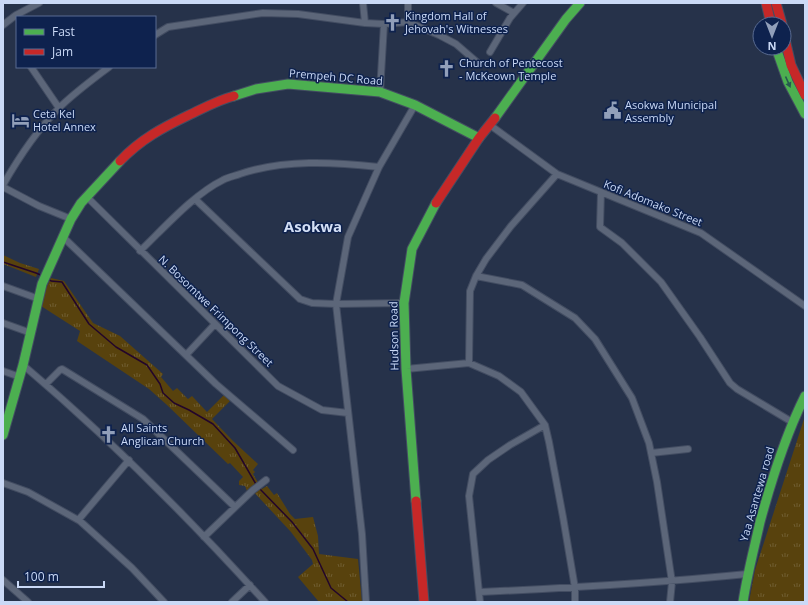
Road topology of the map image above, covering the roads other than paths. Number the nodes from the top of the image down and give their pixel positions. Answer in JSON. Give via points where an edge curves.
{"nodes":[{"id":1,"x":39,"y":3,"type":"edge"},
{"id":2,"x":363,"y":3,"type":"edge"},
{"id":3,"x":408,"y":3,"type":"edge"},
{"id":4,"x":496,"y":3,"type":"edge"},
{"id":5,"x":523,"y":3,"type":"edge"},
{"id":6,"x":580,"y":3,"type":"edge"},
{"id":7,"x":766,"y":3,"type":"edge"},
{"id":8,"x":776,"y":3,"type":"edge"},
{"id":9,"x":514,"y":13,"type":"junction"},
{"id":10,"x":769,"y":16,"type":"edge"},
{"id":11,"x":780,"y":16,"type":"edge"},
{"id":12,"x":408,"y":22,"type":"junction"},
{"id":13,"x":365,"y":23,"type":"junction"},
{"id":14,"x":384,"y":24,"type":"junction"},
{"id":15,"x":3,"y":25,"type":"edge"},
{"id":16,"x":156,"y":35,"type":"edge"},
{"id":17,"x":490,"y":52,"type":"dead end"},
{"id":18,"x":779,"y":56,"type":"edge"},
{"id":19,"x":789,"y":56,"type":"edge"},
{"id":20,"x":478,"y":63,"type":"dead end"},
{"id":21,"x":32,"y":68,"type":"edge"},
{"id":22,"x":108,"y":68,"type":"edge"},
{"id":23,"x":380,"y":92,"type":"junction"},
{"id":24,"x":805,"y":96,"type":"edge"},
{"id":25,"x":415,"y":105,"type":"junction"},
{"id":26,"x":59,"y":108,"type":"junction"},
{"id":27,"x":805,"y":114,"type":"edge"},
{"id":28,"x":490,"y":125,"type":"junction"},
{"id":29,"x":479,"y":138,"type":"junction"},
{"id":30,"x":379,"y":167,"type":"junction"},
{"id":31,"x":557,"y":174,"type":"junction"},
{"id":32,"x":3,"y":186,"type":"edge"},
{"id":33,"x":601,"y":192,"type":"junction"},
{"id":34,"x":86,"y":197,"type":"junction"},
{"id":35,"x":195,"y":199,"type":"junction"},
{"id":36,"x":71,"y":219,"type":"junction"},
{"id":37,"x":64,"y":237,"type":"junction"},
{"id":38,"x":140,"y":251,"type":"junction"},
{"id":39,"x":476,"y":276,"type":"junction"},
{"id":40,"x":3,"y":286,"type":"edge"},
{"id":41,"x":38,"y":299,"type":"junction"},
{"id":42,"x":404,"y":303,"type":"junction"},
{"id":43,"x":336,"y":304,"type":"junction"},
{"id":44,"x":805,"y":306,"type":"edge"},
{"id":45,"x":3,"y":323,"type":"edge"},
{"id":46,"x":216,"y":324,"type":"junction"},
{"id":47,"x":31,"y":333,"type":"junction"},
{"id":48,"x":186,"y":355,"type":"junction"},
{"id":49,"x":469,"y":363,"type":"junction"},
{"id":50,"x":23,"y":365,"type":"junction"},
{"id":51,"x":406,"y":369,"type":"junction"},
{"id":52,"x":3,"y":371,"type":"edge"},
{"id":53,"x":20,"y":377,"type":"junction"},
{"id":54,"x":46,"y":384,"type":"junction"},
{"id":55,"x":805,"y":396,"type":"edge"},
{"id":56,"x":348,"y":414,"type":"junction"},
{"id":57,"x":792,"y":422,"type":"junction"},
{"id":58,"x":545,"y":425,"type":"junction"},
{"id":59,"x":3,"y":435,"type":"edge"},
{"id":60,"x":688,"y":449,"type":"dead end"},
{"id":61,"x":293,"y":450,"type":"dead end"},
{"id":62,"x":651,"y":453,"type":"junction"},
{"id":63,"x":129,"y":460,"type":"junction"},
{"id":64,"x":266,"y":480,"type":"dead end"},
{"id":65,"x":3,"y":483,"type":"edge"},
{"id":66,"x":235,"y":507,"type":"junction"},
{"id":67,"x":80,"y":521,"type":"junction"},
{"id":68,"x":204,"y":537,"type":"junction"},
{"id":69,"x":747,"y":574,"type":"junction"},
{"id":70,"x":3,"y":580,"type":"edge"},
{"id":71,"x":672,"y":582,"type":"junction"},
{"id":72,"x":250,"y":585,"type":"junction"},
{"id":73,"x":575,"y":588,"type":"junction"},
{"id":74,"x":480,"y":592,"type":"junction"},
{"id":75,"x":28,"y":602,"type":"edge"},
{"id":76,"x":164,"y":602,"type":"edge"},
{"id":77,"x":232,"y":602,"type":"edge"},
{"id":78,"x":265,"y":602,"type":"edge"},
{"id":79,"x":366,"y":602,"type":"edge"},
{"id":80,"x":424,"y":602,"type":"edge"},
{"id":81,"x":480,"y":602,"type":"edge"},
{"id":82,"x":575,"y":602,"type":"edge"},
{"id":83,"x":670,"y":602,"type":"edge"},
{"id":84,"x":743,"y":602,"type":"edge"}],
"edges":[{"from":1,"to":15,"type":"street"},
{"from":2,"to":13,"type":"street"},
{"from":3,"to":12,"type":"street"},
{"from":4,"to":9,"type":"street"},
{"from":5,"to":9,"type":"street"},
{"from":6,"to":28,"type":"street","name":"Hudson Road"},
{"from":7,"to":10,"type":"street"},
{"from":8,"to":11,"type":"street"},
{"from":9,"to":17,"type":"street"},
{"from":12,"to":14,"type":"street"},
{"from":12,"to":20,"type":"street","via":[[456,44]]},
{"from":13,"to":14,"type":"street"},
{"from":13,"to":16,"type":"street","via":[[298,14],[263,13],[168,27]]},
{"from":14,"to":23,"type":"street"},
{"from":18,"to":27,"type":"street","one_way":true,"via":[[792,91]]},
{"from":19,"to":24,"type":"street"},
{"from":21,"to":26,"type":"street"},
{"from":22,"to":26,"type":"street"},
{"from":23,"to":25,"type":"street","name":"Prempeh DC Road"},
{"from":23,"to":34,"type":"street","name":"Prempeh DC Road","via":[[288,84],[256,89],[219,100],[154,132],[127,154]]},
{"from":25,"to":29,"type":"street","name":"Prempeh DC Road"},
{"from":25,"to":30,"type":"street"},
{"from":26,"to":32,"type":"street","via":[[27,145]]},
{"from":28,"to":29,"type":"street","name":"Hudson Road"},
{"from":28,"to":31,"type":"street","name":"Kofi Adomako Street"},
{"from":29,"to":42,"type":"street","name":"Hudson Road","via":[[434,204],[415,242]]},
{"from":30,"to":35,"type":"street","via":[[341,163],[286,164],[261,168],[223,180]]},
{"from":30,"to":43,"type":"street","via":[[348,237]]},
{"from":31,"to":33,"type":"street","name":"Kofi Adomako Street"},
{"from":31,"to":39,"type":"street","via":[[511,226]]},
{"from":32,"to":36,"type":"street","via":[[39,206]]},
{"from":33,"to":44,"type":"street","name":"Kofi Adomako Street","via":[[701,233]]},
{"from":33,"to":57,"type":"street","via":[[600,227],[622,243],[661,282],[730,383]]},
{"from":34,"to":36,"type":"street","name":"Prempeh DC Road"},
{"from":34,"to":38,"type":"street","name":"N. Bosomtwe Frimpong Street"},
{"from":35,"to":38,"type":"street"},
{"from":35,"to":43,"type":"street","via":[[300,299],[312,303]]},
{"from":36,"to":37,"type":"street","name":"Prempeh DC Road"},
{"from":37,"to":41,"type":"street","name":"Prempeh DC Road","via":[[48,269]]},
{"from":37,"to":48,"type":"street"},
{"from":38,"to":46,"type":"street","name":"N. Bosomtwe Frimpong Street"},
{"from":39,"to":49,"type":"street","via":[[470,291]]},
{"from":39,"to":62,"type":"street","via":[[522,285],[575,318],[595,339],[632,398]]},
{"from":40,"to":41,"type":"street"},
{"from":41,"to":47,"type":"street","name":"Prempeh DC Road"},
{"from":42,"to":43,"type":"street"},
{"from":42,"to":51,"type":"street","name":"Hudson Road"},
{"from":43,"to":56,"type":"street"},
{"from":45,"to":47,"type":"street"},
{"from":46,"to":48,"type":"street"},
{"from":46,"to":56,"type":"street","name":"N. Bosomtwe Frimpong Street","via":[[278,386],[322,410]]},
{"from":47,"to":50,"type":"street","name":"Prempeh DC Road"},
{"from":48,"to":61,"type":"street"},
{"from":49,"to":51,"type":"street"},
{"from":49,"to":58,"type":"street","via":[[499,376],[521,392]]},
{"from":50,"to":53,"type":"street","name":"Prempeh DC Road"},
{"from":50,"to":54,"type":"street"},
{"from":51,"to":80,"type":"street","name":"Hudson Road"},
{"from":52,"to":53,"type":"street"},
{"from":53,"to":59,"type":"street","name":"Prempeh DC Road"},
{"from":54,"to":63,"type":"street"},
{"from":54,"to":66,"type":"street","via":[[62,369],[143,419]]},
{"from":55,"to":57,"type":"street","name":"Yaa Asantewa road"},
{"from":56,"to":79,"type":"street","via":[[362,534]]},
{"from":57,"to":69,"type":"street","name":"Yaa Asantewa road","via":[[772,477]]},
{"from":58,"to":73,"type":"street","via":[[556,473]]},
{"from":58,"to":74,"type":"street","via":[[510,445],[473,474],[469,496]]},
{"from":60,"to":62,"type":"street"},
{"from":62,"to":71,"type":"street"},
{"from":63,"to":67,"type":"street"},
{"from":63,"to":68,"type":"street"},
{"from":64,"to":66,"type":"street"},
{"from":65,"to":67,"type":"street","via":[[28,492]]},
{"from":66,"to":68,"type":"street"},
{"from":67,"to":76,"type":"street","via":[[132,568]]},
{"from":68,"to":72,"type":"street"},
{"from":69,"to":71,"type":"street"},
{"from":69,"to":84,"type":"street","name":"Yaa Asantewa road"},
{"from":70,"to":75,"type":"street"},
{"from":71,"to":73,"type":"street"},
{"from":71,"to":83,"type":"street"},
{"from":72,"to":77,"type":"street"},
{"from":72,"to":78,"type":"street"},
{"from":73,"to":74,"type":"street"},
{"from":73,"to":82,"type":"street"},
{"from":74,"to":81,"type":"street"}]}
